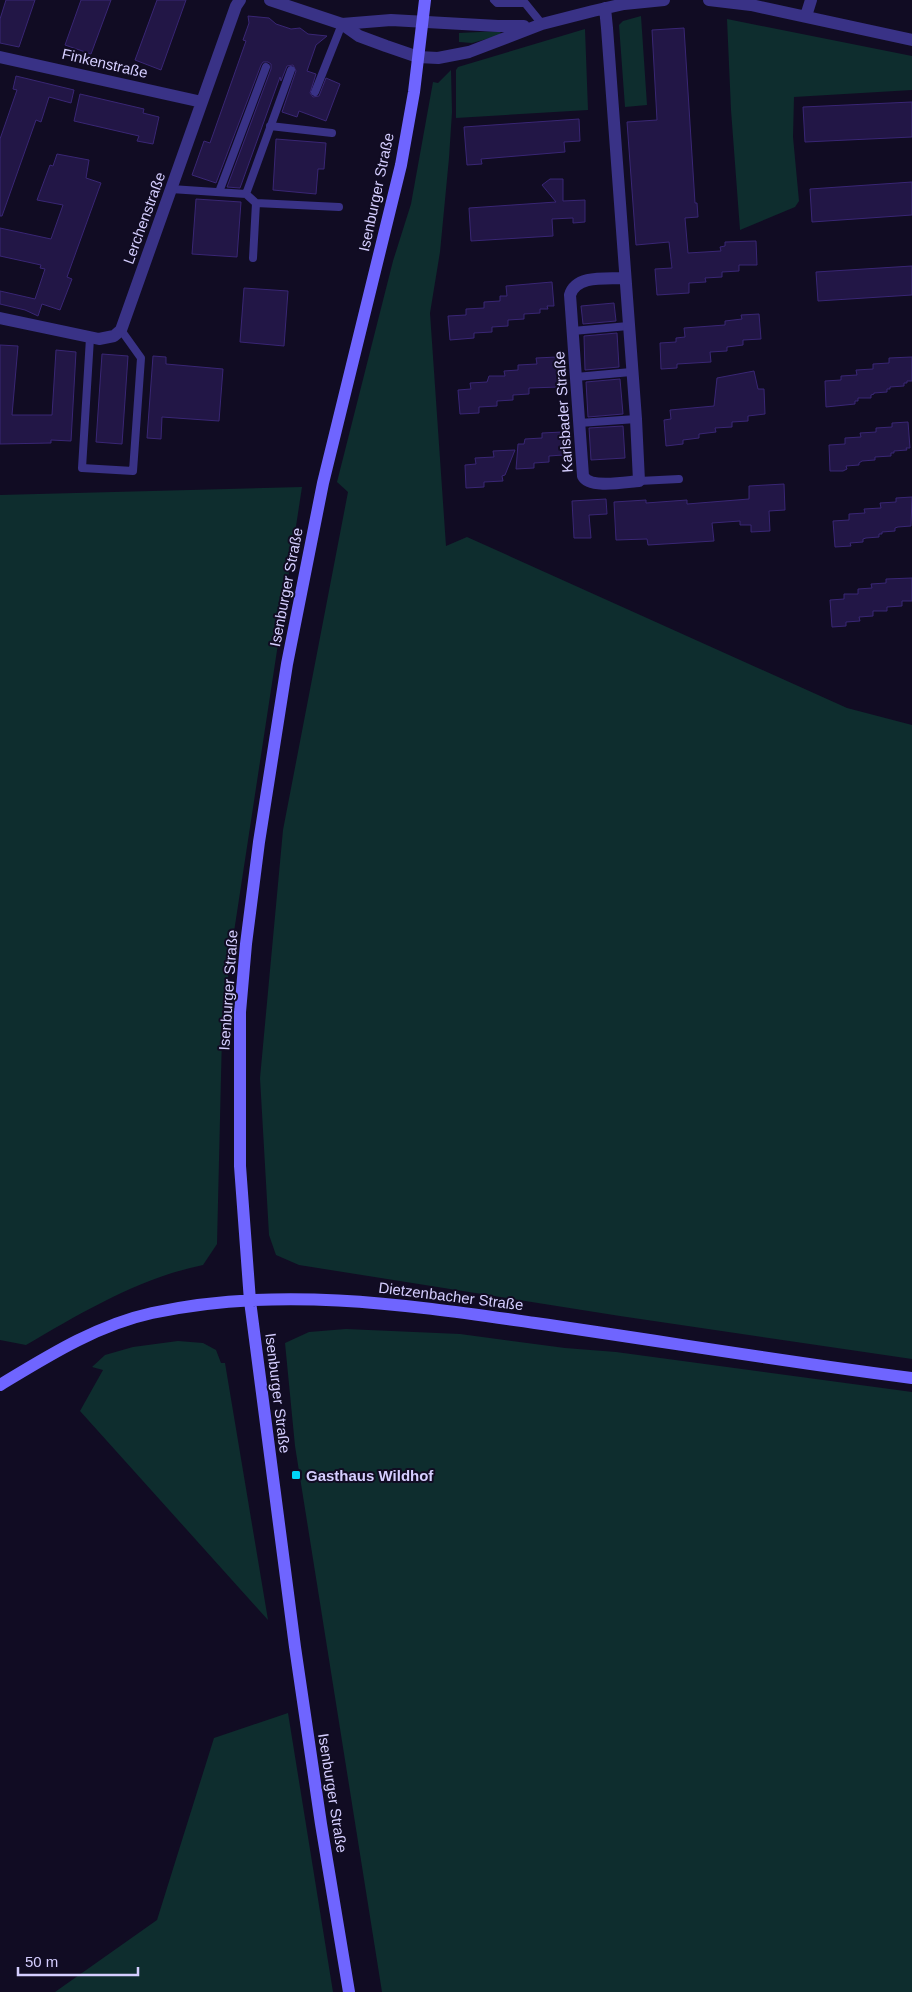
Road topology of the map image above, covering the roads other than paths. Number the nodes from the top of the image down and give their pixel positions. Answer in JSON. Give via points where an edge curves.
{"nodes":[{"id":1,"x":240,"y":0,"type":"edge"},
{"id":2,"x":270,"y":0,"type":"edge"},
{"id":3,"x":425,"y":0,"type":"edge"},
{"id":4,"x":494,"y":0,"type":"edge"},
{"id":5,"x":664,"y":0,"type":"edge"},
{"id":6,"x":709,"y":0,"type":"edge"},
{"id":7,"x":811,"y":0,"type":"edge"},
{"id":8,"x":604,"y":4,"type":"edge"},
{"id":9,"x":806,"y":16,"type":"junction"},
{"id":10,"x":423,"y":22,"type":"junction"},
{"id":11,"x":342,"y":24,"type":"junction"},
{"id":12,"x":542,"y":24,"type":"junction"},
{"id":13,"x":912,"y":40,"type":"edge"},
{"id":14,"x":0,"y":57,"type":"edge"},
{"id":15,"x":418,"y":57,"type":"junction"},
{"id":16,"x":266,"y":67,"type":"dead end"},
{"id":17,"x":292,"y":70,"type":"dead end"},
{"id":18,"x":315,"y":92,"type":"dead end"},
{"id":19,"x":202,"y":102,"type":"junction"},
{"id":20,"x":270,"y":126,"type":"junction"},
{"id":21,"x":332,"y":134,"type":"dead end"},
{"id":22,"x":171,"y":189,"type":"junction"},
{"id":23,"x":219,"y":192,"type":"junction"},
{"id":24,"x":246,"y":194,"type":"junction"},
{"id":25,"x":256,"y":202,"type":"junction"},
{"id":26,"x":339,"y":207,"type":"dead end"},
{"id":27,"x":253,"y":258,"type":"dead end"},
{"id":28,"x":625,"y":278,"type":"junction"},
{"id":29,"x":0,"y":318,"type":"edge"},
{"id":30,"x":628,"y":326,"type":"junction"},
{"id":31,"x":121,"y":330,"type":"junction"},
{"id":32,"x":573,"y":330,"type":"junction"},
{"id":33,"x":90,"y":338,"type":"junction"},
{"id":34,"x":631,"y":372,"type":"junction"},
{"id":35,"x":576,"y":376,"type":"junction"},
{"id":36,"x":636,"y":419,"type":"junction"},
{"id":37,"x":579,"y":423,"type":"junction"},
{"id":38,"x":679,"y":479,"type":"dead end"},
{"id":39,"x":639,"y":481,"type":"junction"},
{"id":40,"x":250,"y":1301,"type":"junction"},
{"id":41,"x":912,"y":1378,"type":"edge"},
{"id":42,"x":0,"y":1385,"type":"edge"},
{"id":43,"x":348,"y":1992,"type":"edge"}],
"edges":[{"from":1,"to":19,"type":"street","name":"Lerchenstraße"},
{"from":2,"to":11,"type":"street"},
{"from":3,"to":10,"type":"main road","name":"Isenburger Straße"},
{"from":4,"to":12,"type":"lane","via":[[497,3],[525,3]]},
{"from":5,"to":8,"type":"street"},
{"from":6,"to":9,"type":"street"},
{"from":7,"to":9,"type":"street"},
{"from":8,"to":12,"type":"street"},
{"from":8,"to":28,"type":"street"},
{"from":9,"to":13,"type":"street"},
{"from":10,"to":11,"type":"street"},
{"from":10,"to":12,"type":"street","via":[[498,26]]},
{"from":10,"to":15,"type":"main road","name":"Isenburger Straße"},
{"from":11,"to":15,"type":"street","via":[[358,36]]},
{"from":11,"to":18,"type":"lane"},
{"from":12,"to":15,"type":"street","via":[[469,52],[438,58]]},
{"from":14,"to":19,"type":"street","name":"Finkenstraße"},
{"from":15,"to":40,"type":"main road","name":"Isenburger Straße","via":[[401,165],[323,483],[287,664],[259,842],[244,967],[239,1064],[240,1166]]},
{"from":16,"to":23,"type":"lane"},
{"from":17,"to":20,"type":"lane"},
{"from":19,"to":22,"type":"street","name":"Lerchenstraße"},
{"from":20,"to":21,"type":"lane"},
{"from":20,"to":24,"type":"lane"},
{"from":22,"to":23,"type":"lane"},
{"from":22,"to":31,"type":"street","name":"Lerchenstraße"},
{"from":23,"to":24,"type":"lane"},
{"from":24,"to":25,"type":"lane"},
{"from":25,"to":26,"type":"lane"},
{"from":25,"to":27,"type":"lane"},
{"from":28,"to":30,"type":"street"},
{"from":28,"to":32,"type":"street","name":"Karlsbader Straße","via":[[588,280],[576,285],[570,294]]},
{"from":29,"to":33,"type":"street"},
{"from":30,"to":32,"type":"lane"},
{"from":30,"to":34,"type":"street"},
{"from":31,"to":33,"type":"street","via":[[114,336]]},
{"from":31,"to":33,"type":"lane","via":[[141,358],[133,471],[82,468]]},
{"from":32,"to":35,"type":"street","name":"Karlsbader Straße"},
{"from":34,"to":35,"type":"lane"},
{"from":34,"to":36,"type":"street"},
{"from":35,"to":37,"type":"street","name":"Karlsbader Straße"},
{"from":36,"to":37,"type":"lane"},
{"from":36,"to":39,"type":"street"},
{"from":37,"to":39,"type":"street","name":"Karlsbader Straße","via":[[585,480],[592,484]]},
{"from":38,"to":39,"type":"lane"},
{"from":40,"to":41,"type":"main road","name":"Dietzenbacher Straße","via":[[342,1300],[416,1306]]},
{"from":40,"to":42,"type":"main road","name":"Dietzenbacher Straße","via":[[174,1309],[128,1320],[64,1348]]},
{"from":40,"to":43,"type":"main road","name":"Isenburger Straße","via":[[294,1638]]}]}
